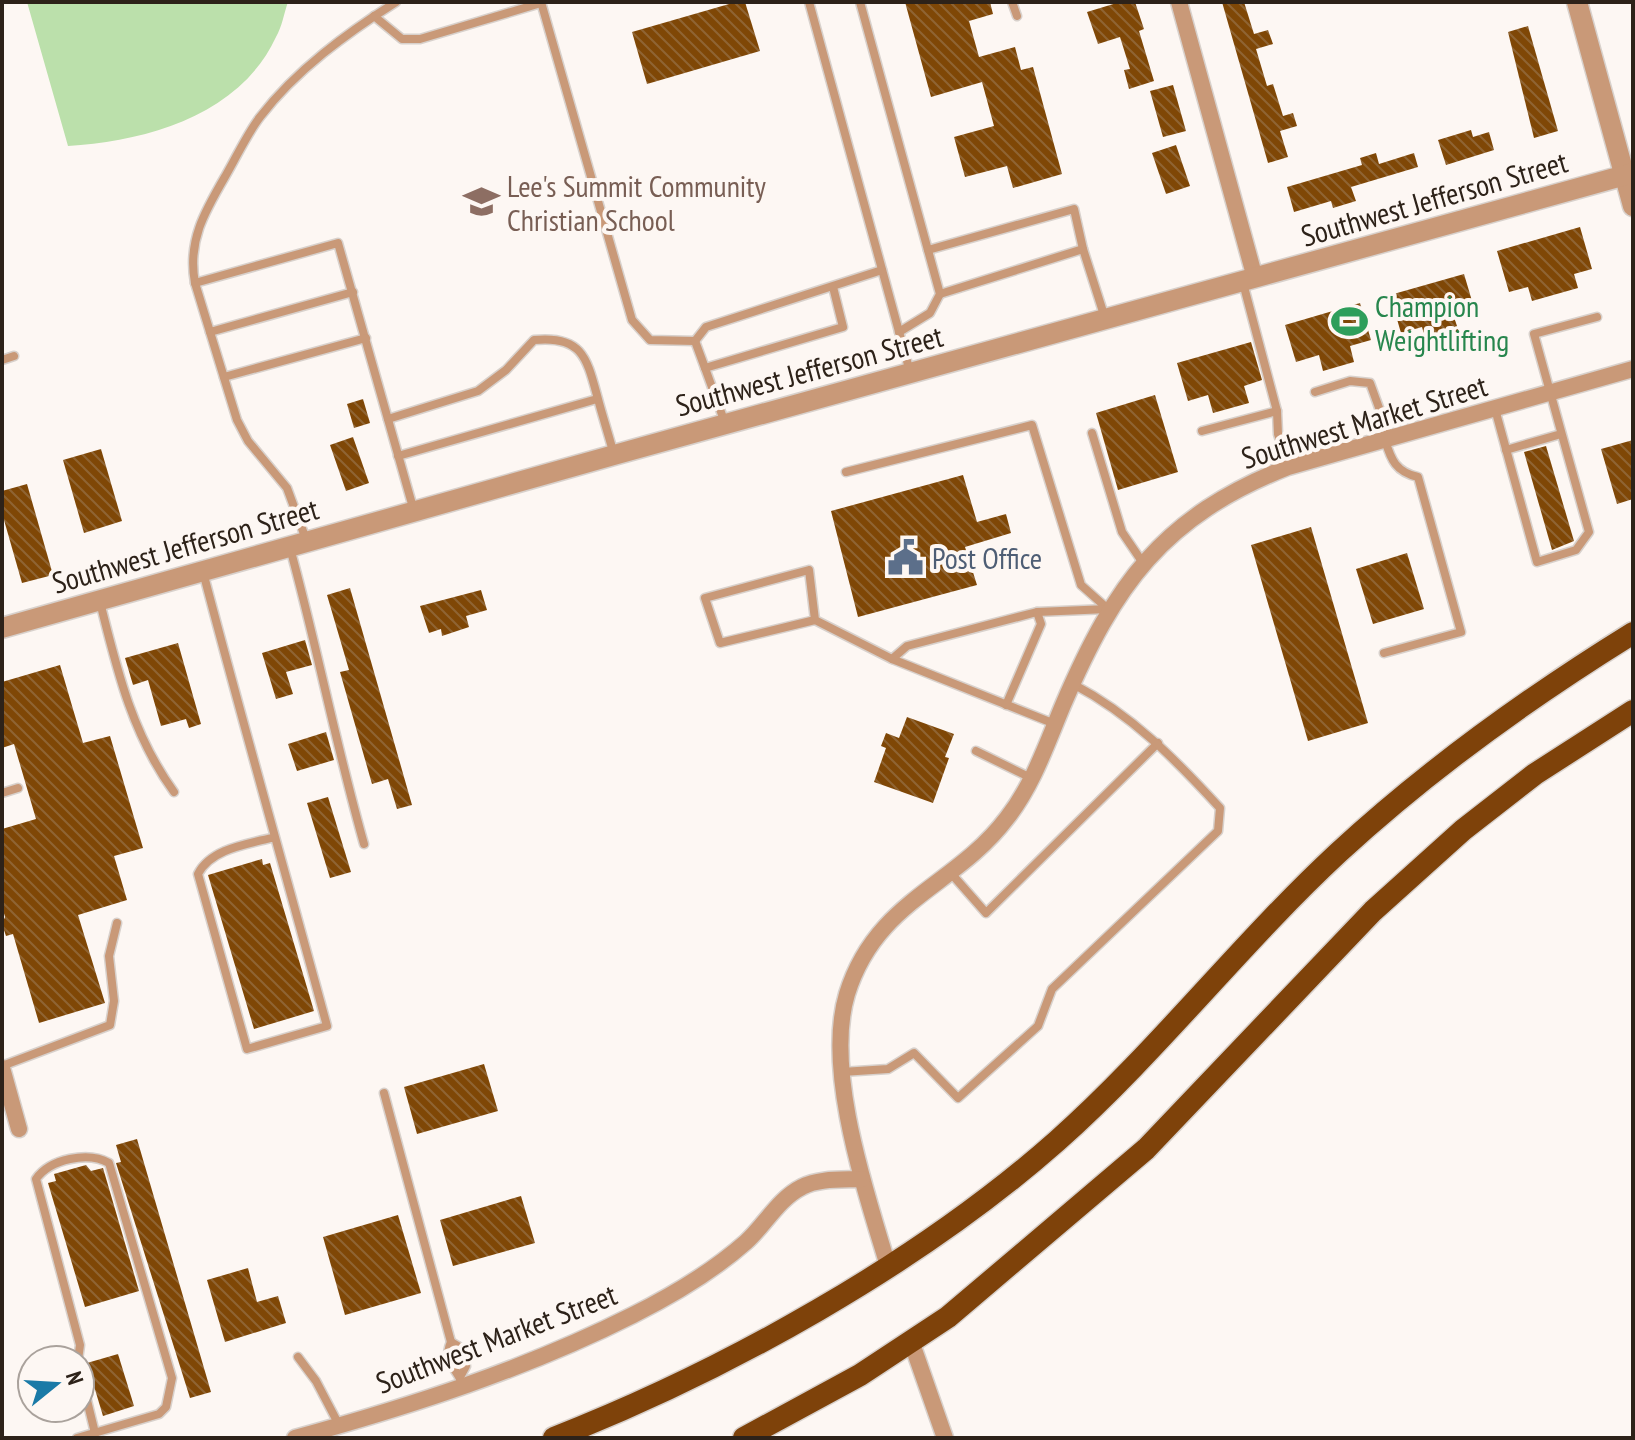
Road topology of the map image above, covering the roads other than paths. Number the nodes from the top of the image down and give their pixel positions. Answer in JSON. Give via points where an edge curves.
{"nodes":[{"id":1,"x":396,"y":2,"type":"edge"},
{"id":2,"x":541,"y":2,"type":"edge"},
{"id":3,"x":809,"y":2,"type":"edge"},
{"id":4,"x":860,"y":2,"type":"edge"},
{"id":5,"x":1012,"y":2,"type":"edge"},
{"id":6,"x":1179,"y":2,"type":"edge"},
{"id":7,"x":1577,"y":2,"type":"edge"},
{"id":8,"x":374,"y":16,"type":"junction"},
{"id":9,"x":1017,"y":16,"type":"dead end"},
{"id":10,"x":1629,"y":174,"type":"edge"},
{"id":11,"x":1633,"y":206,"type":"edge"},
{"id":12,"x":1083,"y":249,"type":"junction"},
{"id":13,"x":928,"y":250,"type":"junction"},
{"id":14,"x":882,"y":270,"type":"junction"},
{"id":15,"x":1249,"y":280,"type":"junction"},
{"id":16,"x":195,"y":283,"type":"junction"},
{"id":17,"x":833,"y":287,"type":"junction"},
{"id":18,"x":353,"y":292,"type":"junction"},
{"id":19,"x":940,"y":294,"type":"junction"},
{"id":20,"x":1597,"y":317,"type":"dead end"},
{"id":21,"x":1106,"y":319,"type":"junction"},
{"id":22,"x":210,"y":332,"type":"junction"},
{"id":23,"x":899,"y":332,"type":"junction"},
{"id":24,"x":366,"y":338,"type":"junction"},
{"id":25,"x":695,"y":341,"type":"junction"},
{"id":26,"x":14,"y":356,"type":"dead end"},
{"id":27,"x":2,"y":360,"type":"edge"},
{"id":28,"x":705,"y":368,"type":"junction"},
{"id":29,"x":1633,"y":369,"type":"edge"},
{"id":30,"x":911,"y":373,"type":"junction"},
{"id":31,"x":224,"y":377,"type":"junction"},
{"id":32,"x":1315,"y":392,"type":"dead end"},
{"id":33,"x":1549,"y":393,"type":"junction"},
{"id":34,"x":597,"y":399,"type":"junction"},
{"id":35,"x":1495,"y":409,"type":"junction"},
{"id":36,"x":1277,"y":411,"type":"junction"},
{"id":37,"x":388,"y":419,"type":"junction"},
{"id":38,"x":725,"y":424,"type":"junction"},
{"id":39,"x":1202,"y":431,"type":"dead end"},
{"id":40,"x":1092,"y":433,"type":"dead end"},
{"id":41,"x":1561,"y":434,"type":"junction"},
{"id":42,"x":1388,"y":439,"type":"junction"},
{"id":43,"x":1506,"y":450,"type":"junction"},
{"id":44,"x":614,"y":455,"type":"junction"},
{"id":45,"x":398,"y":456,"type":"junction"},
{"id":46,"x":1288,"y":467,"type":"junction"},
{"id":47,"x":846,"y":472,"type":"dead end"},
{"id":48,"x":414,"y":512,"type":"junction"},
{"id":49,"x":298,"y":544,"type":"junction"},
{"id":50,"x":1143,"y":563,"type":"junction"},
{"id":51,"x":203,"y":571,"type":"junction"},
{"id":52,"x":100,"y":601,"type":"junction"},
{"id":53,"x":1108,"y":609,"type":"junction"},
{"id":54,"x":1037,"y":612,"type":"junction"},
{"id":55,"x":815,"y":620,"type":"junction"},
{"id":56,"x":2,"y":628,"type":"edge"},
{"id":57,"x":1633,"y":633,"type":"edge"},
{"id":58,"x":1384,"y":653,"type":"dead end"},
{"id":59,"x":892,"y":659,"type":"junction"},
{"id":60,"x":1072,"y":683,"type":"junction"},
{"id":61,"x":1006,"y":705,"type":"junction"},
{"id":62,"x":1633,"y":711,"type":"edge"},
{"id":63,"x":1055,"y":724,"type":"junction"},
{"id":64,"x":1158,"y":743,"type":"junction"},
{"id":65,"x":976,"y":751,"type":"dead end"},
{"id":66,"x":1031,"y":778,"type":"junction"},
{"id":67,"x":18,"y":788,"type":"dead end"},
{"id":68,"x":174,"y":792,"type":"dead end"},
{"id":69,"x":2,"y":793,"type":"edge"},
{"id":70,"x":275,"y":837,"type":"junction"},
{"id":71,"x":364,"y":844,"type":"dead end"},
{"id":72,"x":948,"y":870,"type":"junction"},
{"id":73,"x":117,"y":923,"type":"dead end"},
{"id":74,"x":2,"y":1067,"type":"edge"},
{"id":75,"x":842,"y":1072,"type":"junction"},
{"id":76,"x":384,"y":1093,"type":"dead end"},
{"id":77,"x":19,"y":1129,"type":"dead end"},
{"id":78,"x":862,"y":1179,"type":"junction"},
{"id":79,"x":888,"y":1266,"type":"junction"},
{"id":80,"x":911,"y":1341,"type":"junction"},
{"id":81,"x":451,"y":1342,"type":"junction"},
{"id":82,"x":80,"y":1344,"type":"edge"},
{"id":83,"x":298,"y":1357,"type":"dead end"},
{"id":84,"x":462,"y":1381,"type":"junction"},
{"id":85,"x":93,"y":1424,"type":"edge"},
{"id":86,"x":339,"y":1426,"type":"junction"},
{"id":87,"x":95,"y":1433,"type":"junction"},
{"id":88,"x":77,"y":1438,"type":"edge"},
{"id":89,"x":295,"y":1438,"type":"edge"},
{"id":90,"x":554,"y":1438,"type":"edge"},
{"id":91,"x":744,"y":1438,"type":"edge"},
{"id":92,"x":945,"y":1438,"type":"edge"}],
"edges":[{"from":1,"to":8,"type":"lane"},
{"from":2,"to":8,"type":"lane","via":[[420,39],[402,39]]},
{"from":2,"to":25,"type":"lane","via":[[632,320],[650,340]]},
{"from":3,"to":14,"type":"lane"},
{"from":4,"to":13,"type":"lane"},
{"from":5,"to":9,"type":"lane"},
{"from":6,"to":15,"type":"street"},
{"from":7,"to":10,"type":"street"},
{"from":8,"to":16,"type":"lane","via":[[294,79],[259,117],[202,217],[192,244]]},
{"from":10,"to":11,"type":"street"},
{"from":10,"to":15,"type":"street","name":"Southwest Jefferson Street"},
{"from":12,"to":13,"type":"lane","via":[[1074,209]]},
{"from":12,"to":19,"type":"lane"},
{"from":12,"to":21,"type":"lane"},
{"from":13,"to":19,"type":"lane"},
{"from":14,"to":17,"type":"lane"},
{"from":14,"to":23,"type":"lane"},
{"from":15,"to":21,"type":"street","name":"Southwest Jefferson Street"},
{"from":15,"to":36,"type":"lane"},
{"from":16,"to":18,"type":"lane","via":[[338,243]]},
{"from":16,"to":22,"type":"lane"},
{"from":17,"to":25,"type":"lane","via":[[706,327]]},
{"from":17,"to":28,"type":"lane","via":[[843,327]]},
{"from":18,"to":22,"type":"lane"},
{"from":18,"to":24,"type":"lane"},
{"from":19,"to":23,"type":"lane","via":[[930,313]]},
{"from":20,"to":33,"type":"lane","via":[[1534,334]]},
{"from":21,"to":30,"type":"street","name":"Southwest Jefferson Street"},
{"from":22,"to":31,"type":"lane"},
{"from":23,"to":30,"type":"lane"},
{"from":24,"to":31,"type":"lane"},
{"from":24,"to":37,"type":"lane"},
{"from":25,"to":28,"type":"lane"},
{"from":26,"to":27,"type":"lane"},
{"from":28,"to":38,"type":"lane"},
{"from":29,"to":33,"type":"street","name":"Southwest Market Street"},
{"from":30,"to":38,"type":"street","name":"Southwest Jefferson Street"},
{"from":31,"to":49,"type":"lane","via":[[248,441],[287,488]]},
{"from":32,"to":42,"type":"lane","via":[[1350,381],[1370,383]]},
{"from":33,"to":35,"type":"street","name":"Southwest Market Street"},
{"from":33,"to":41,"type":"lane"},
{"from":34,"to":37,"type":"lane","via":[[589,364],[577,347],[557,338],[534,340],[478,391]]},
{"from":34,"to":44,"type":"lane"},
{"from":34,"to":45,"type":"lane"},
{"from":35,"to":42,"type":"street","name":"Southwest Market Street"},
{"from":35,"to":43,"type":"lane"},
{"from":36,"to":39,"type":"lane"},
{"from":36,"to":46,"type":"lane"},
{"from":37,"to":45,"type":"lane"},
{"from":38,"to":44,"type":"street","name":"Southwest Jefferson Street"},
{"from":40,"to":50,"type":"lane","via":[[1122,532]]},
{"from":41,"to":43,"type":"lane"},
{"from":41,"to":43,"type":"lane","via":[[1589,532],[1576,550],[1537,562]]},
{"from":42,"to":46,"type":"street","name":"Southwest Market Street"},
{"from":42,"to":58,"type":"lane","via":[[1392,463],[1418,477],[1461,632]]},
{"from":44,"to":48,"type":"street","name":"Southwest Jefferson Street"},
{"from":45,"to":48,"type":"lane"},
{"from":46,"to":50,"type":"street","name":"Southwest Market Street","via":[[1225,495]]},
{"from":47,"to":53,"type":"lane","via":[[1032,425],[1081,585]]},
{"from":48,"to":49,"type":"street","name":"Southwest Jefferson Street"},
{"from":49,"to":51,"type":"street","name":"Southwest Jefferson Street"},
{"from":49,"to":71,"type":"lane","via":[[334,741]]},
{"from":50,"to":53,"type":"street","name":"Southwest Market Street"},
{"from":51,"to":52,"type":"street","name":"Southwest Jefferson Street"},
{"from":51,"to":70,"type":"lane"},
{"from":52,"to":56,"type":"street","name":"Southwest Jefferson Street"},
{"from":52,"to":68,"type":"lane","via":[[135,726]]},
{"from":53,"to":54,"type":"lane"},
{"from":53,"to":60,"type":"street","name":"Southwest Market Street"},
{"from":54,"to":59,"type":"lane","via":[[907,646]]},
{"from":54,"to":61,"type":"lane","via":[[1041,624]]},
{"from":55,"to":55,"type":"lane","via":[[720,643],[705,598],[809,570]]},
{"from":55,"to":59,"type":"lane"},
{"from":57,"to":79,"type":"highway","via":[[1517,708],[1400,799],[1336,856],[1056,1141]]},
{"from":59,"to":61,"type":"lane"},
{"from":60,"to":63,"type":"street","name":"Southwest Market Street"},
{"from":60,"to":64,"type":"lane","via":[[1109,703]]},
{"from":61,"to":63,"type":"lane"},
{"from":62,"to":80,"type":"highway","via":[[1535,774],[1463,830],[1373,911],[1146,1149],[948,1317]]},
{"from":63,"to":66,"type":"street","name":"Southwest Market Street"},
{"from":64,"to":72,"type":"lane","via":[[986,913]]},
{"from":64,"to":75,"type":"lane","via":[[1220,808],[1218,831],[1052,989],[1038,1026],[958,1098],[914,1053],[888,1069]]},
{"from":65,"to":66,"type":"lane"},
{"from":66,"to":72,"type":"street","name":"Southwest Market Street","via":[[1007,819]]},
{"from":67,"to":69,"type":"lane"},
{"from":70,"to":70,"type":"lane","via":[[327,1026],[247,1049],[198,874],[204,862],[225,851]]},
{"from":72,"to":75,"type":"street","name":"Southwest Market Street","via":[[886,924],[856,972],[841,1021]]},
{"from":73,"to":74,"type":"lane","via":[[109,956],[114,1001],[110,1025]]},
{"from":74,"to":77,"type":"street"},
{"from":75,"to":78,"type":"street","name":"Southwest Market Street"},
{"from":76,"to":81,"type":"lane"},
{"from":78,"to":79,"type":"street"},
{"from":78,"to":84,"type":"street","name":"Southwest Market Street","via":[[802,1186],[724,1260],[665,1299],[581,1340]]},
{"from":79,"to":90,"type":"highway","via":[[735,1355]]},
{"from":80,"to":91,"type":"highway"},
{"from":80,"to":92,"type":"street"},
{"from":81,"to":84,"type":"lane","via":[[450,1367]]},
{"from":81,"to":84,"type":"lane","via":[[461,1348],[466,1366]]},
{"from":82,"to":87,"type":"lane","via":[[36,1179],[48,1166],[87,1156],[109,1163],[172,1378],[166,1407],[159,1414]]},
{"from":83,"to":86,"type":"lane"},
{"from":84,"to":86,"type":"street","name":"Southwest Market Street"},
{"from":85,"to":87,"type":"lane"},
{"from":86,"to":89,"type":"street","name":"Southwest Market Street"},
{"from":87,"to":88,"type":"lane"}]}
